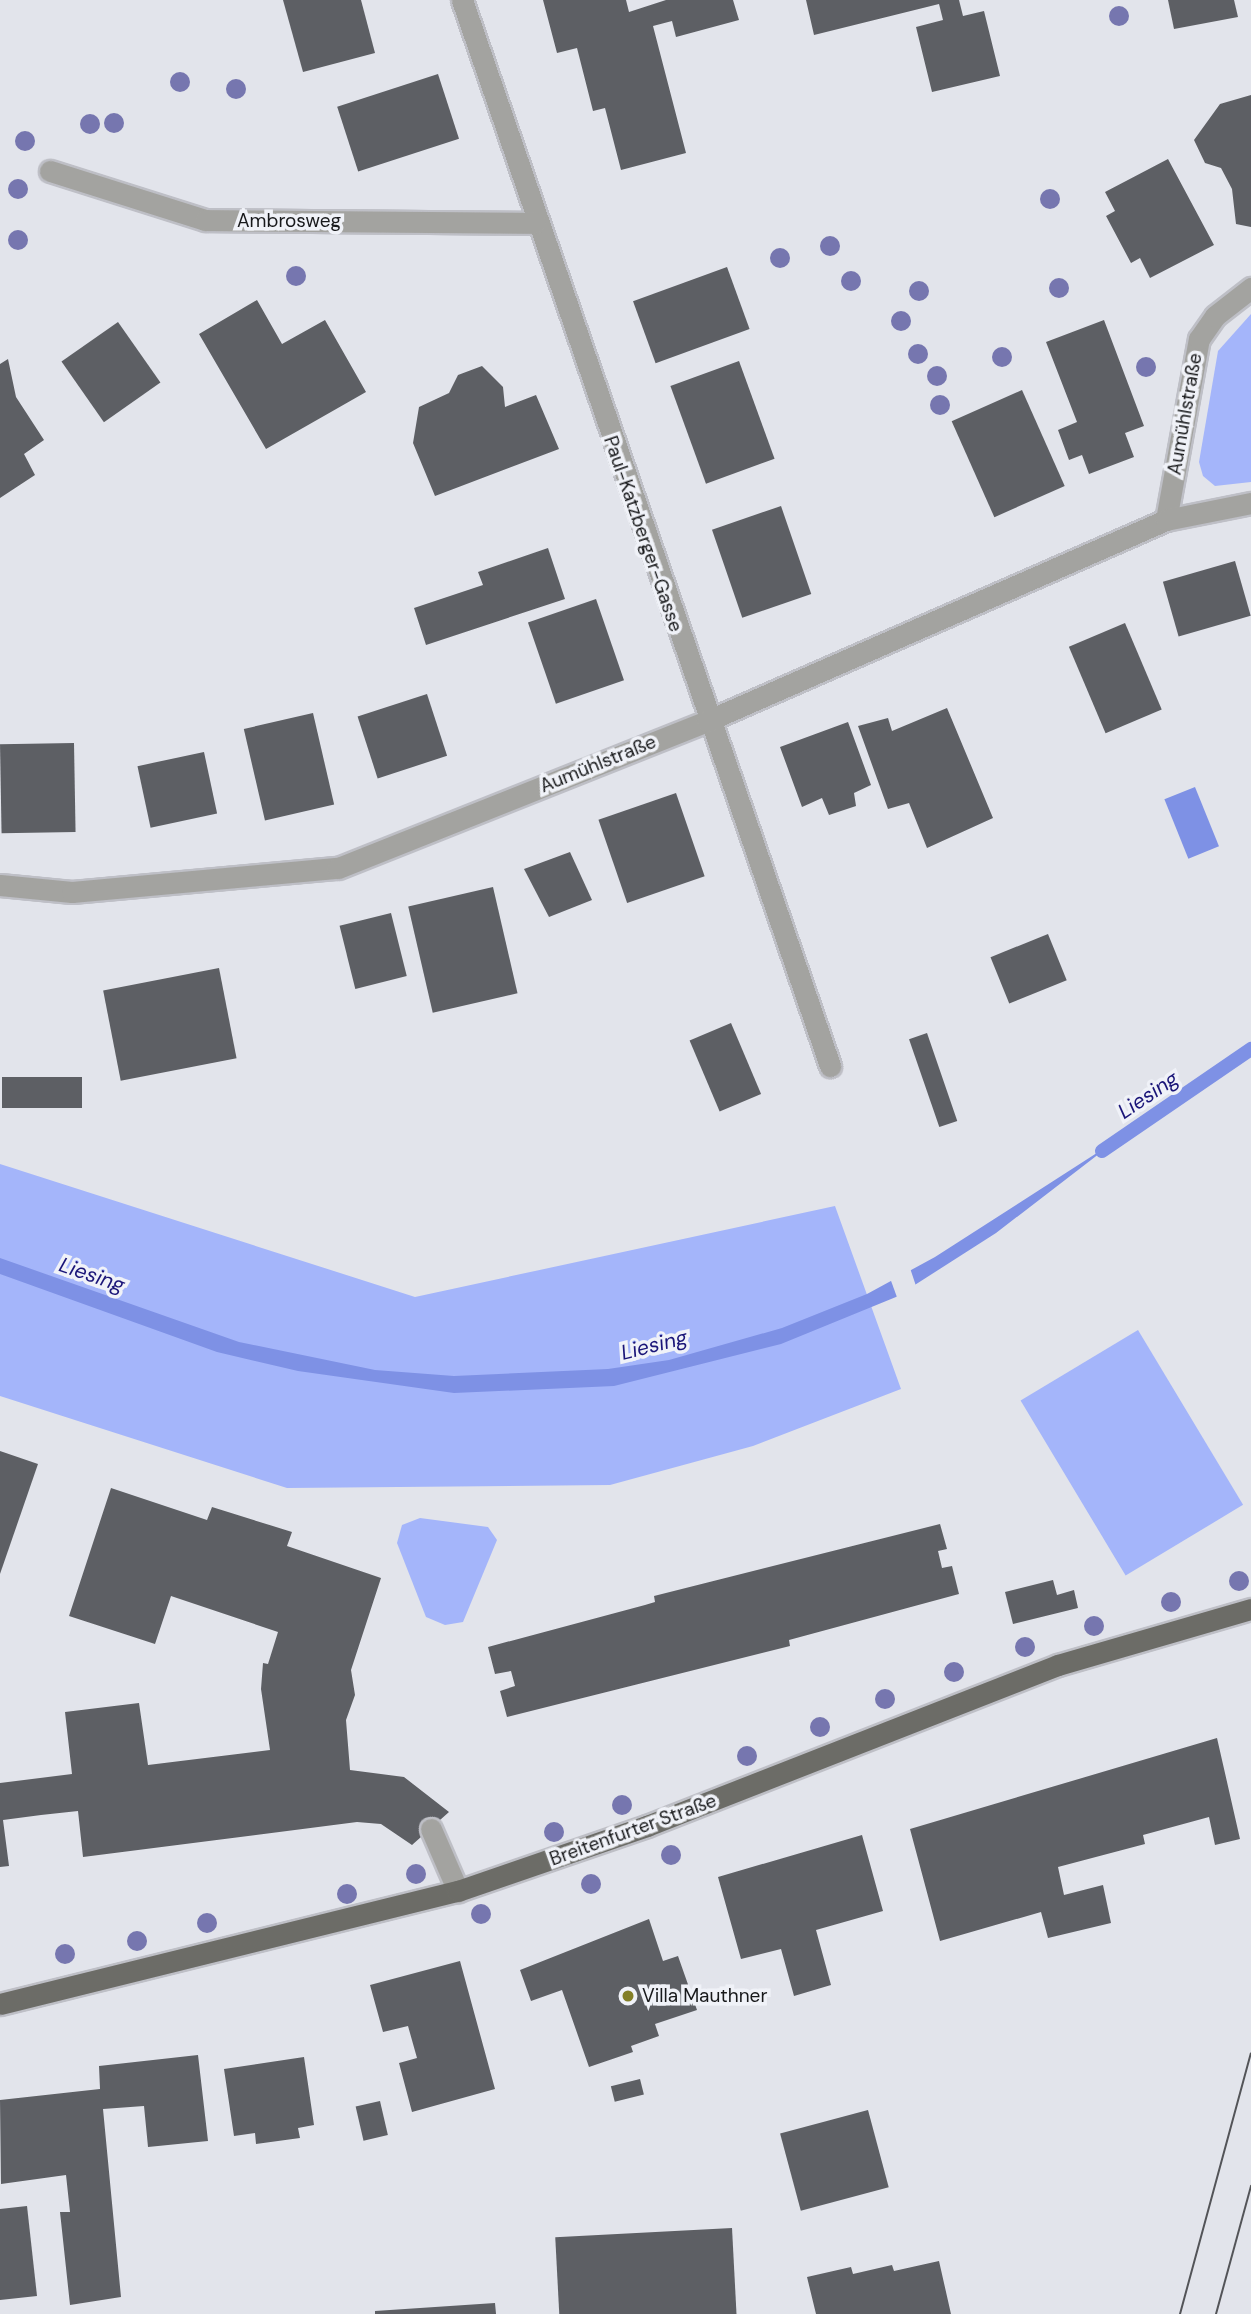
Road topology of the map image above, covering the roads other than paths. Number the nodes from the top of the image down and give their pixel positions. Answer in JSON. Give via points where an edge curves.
{"nodes":[{"id":1,"x":462,"y":0,"type":"edge"},
{"id":2,"x":50,"y":171,"type":"dead end"},
{"id":3,"x":535,"y":223,"type":"junction"},
{"id":4,"x":1251,"y":288,"type":"edge"},
{"id":5,"x":1251,"y":503,"type":"edge"},
{"id":6,"x":1166,"y":520,"type":"junction"},
{"id":7,"x":707,"y":721,"type":"junction"},
{"id":8,"x":0,"y":885,"type":"edge"},
{"id":9,"x":830,"y":1066,"type":"dead end"},
{"id":10,"x":1251,"y":1609,"type":"edge"},
{"id":11,"x":431,"y":1829,"type":"dead end"},
{"id":12,"x":458,"y":1891,"type":"junction"},
{"id":13,"x":0,"y":2004,"type":"edge"}],
"edges":[{"from":1,"to":3,"type":"street","name":"Paul-Katzberger-Gasse"},
{"from":2,"to":3,"type":"street","name":"Ambrosweg","via":[[205,220]]},
{"from":3,"to":7,"type":"street","name":"Paul-Katzberger-Gasse"},
{"from":4,"to":6,"type":"street","name":"Aumühlstraße","via":[[1215,316],[1199,339]]},
{"from":5,"to":6,"type":"street","name":"Aumühlstraße"},
{"from":6,"to":7,"type":"street","name":"Aumühlstraße"},
{"from":7,"to":8,"type":"street","name":"Aumühlstraße","via":[[338,868],[72,892]]},
{"from":7,"to":9,"type":"street","name":"Paul-Katzberger-Gasse"},
{"from":10,"to":12,"type":"main road","name":"Breitenfurter Straße","via":[[1058,1665],[647,1826]]},
{"from":11,"to":12,"type":"street"},
{"from":12,"to":13,"type":"main road","name":"Breitenfurter Straße"}]}
